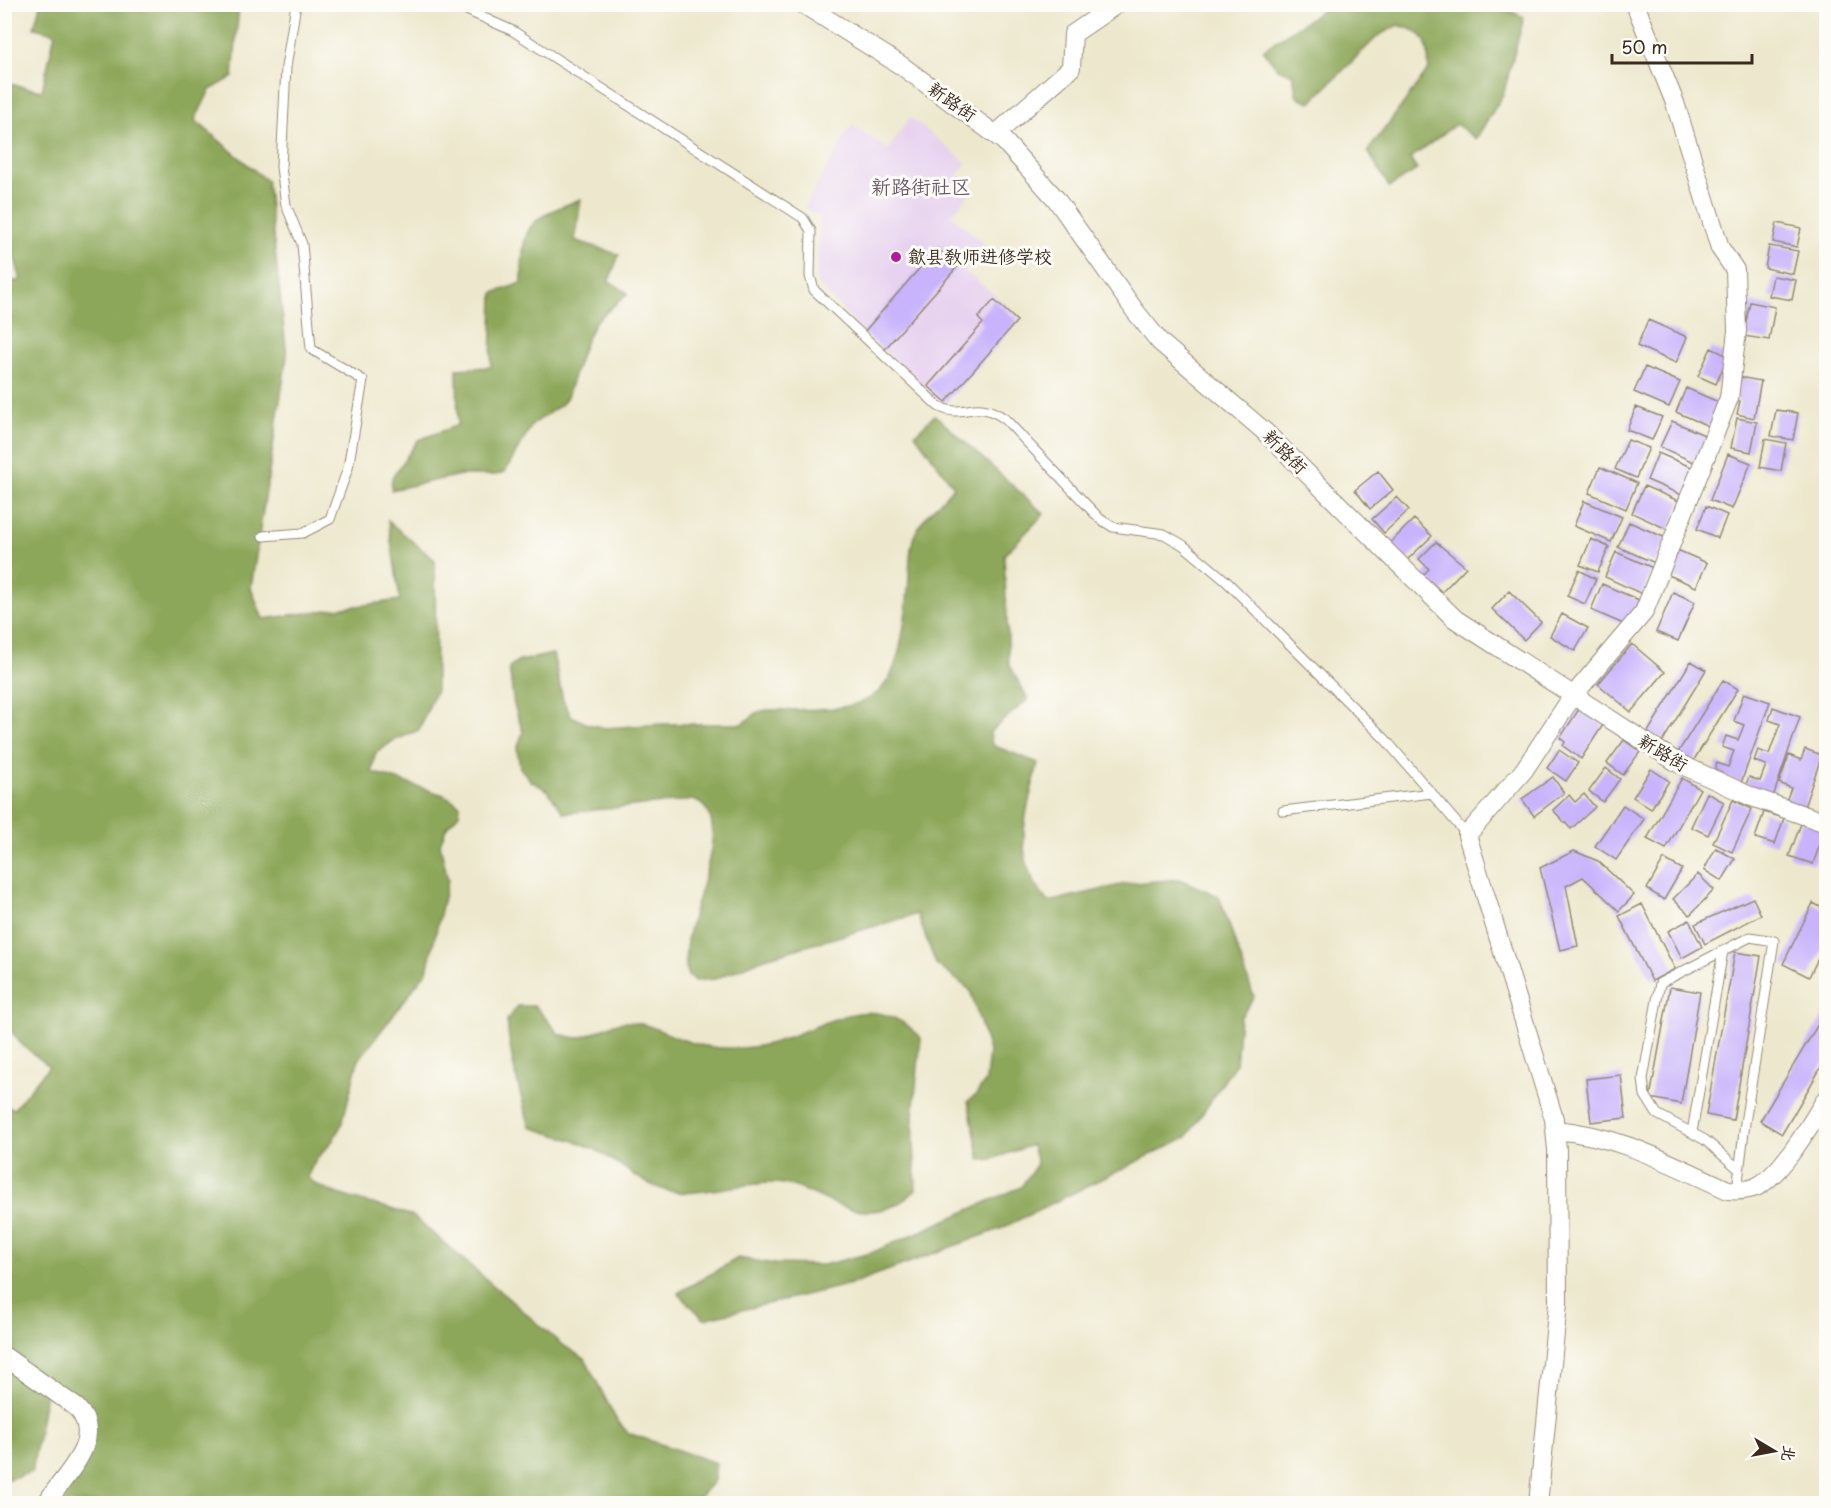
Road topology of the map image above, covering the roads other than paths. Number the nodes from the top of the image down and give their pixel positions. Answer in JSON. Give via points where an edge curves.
{"nodes":[{"id":1,"x":296,"y":4,"type":"edge"},
{"id":2,"x":453,"y":4,"type":"edge"},
{"id":3,"x":803,"y":4,"type":"edge"},
{"id":4,"x":1117,"y":4,"type":"edge"},
{"id":5,"x":1635,"y":4,"type":"edge"},
{"id":6,"x":996,"y":134,"type":"junction"},
{"id":7,"x":263,"y":536,"type":"dead end"},
{"id":8,"x":1572,"y":697,"type":"junction"},
{"id":9,"x":1432,"y":793,"type":"junction"},
{"id":10,"x":1283,"y":811,"type":"dead end"},
{"id":11,"x":1827,"y":823,"type":"edge"},
{"id":12,"x":1467,"y":835,"type":"junction"},
{"id":13,"x":1724,"y":951,"type":"junction"},
{"id":14,"x":1827,"y":1099,"type":"edge"},
{"id":15,"x":1555,"y":1130,"type":"junction"},
{"id":16,"x":1692,"y":1132,"type":"junction"},
{"id":17,"x":1739,"y":1169,"type":"junction"},
{"id":18,"x":1737,"y":1190,"type":"junction"},
{"id":19,"x":4,"y":1356,"type":"edge"},
{"id":20,"x":46,"y":1503,"type":"edge"},
{"id":21,"x":1538,"y":1503,"type":"edge"}],
"edges":[{"from":1,"to":7,"type":"lane","via":[[286,67],[281,167],[286,205],[302,244],[311,350],[363,380],[348,468],[330,519],[303,533]]},
{"from":2,"to":9,"type":"lane","via":[[513,31],[803,218],[811,231],[810,276],[814,290],[938,406],[950,413],[979,407],[993,411],[1100,519],[1113,527],[1157,532],[1183,545],[1260,613],[1385,739]]},
{"from":3,"to":6,"type":"street","name":"新路街","via":[[902,66]]},
{"from":4,"to":6,"type":"street","via":[[1073,34],[1071,68]]},
{"from":5,"to":8,"type":"street","via":[[1675,103],[1720,248],[1735,270],[1735,358],[1729,398],[1644,612]]},
{"from":6,"to":8,"type":"street","name":"新路街","via":[[1051,192],[1160,342],[1264,431],[1455,619]]},
{"from":8,"to":11,"type":"street","name":"新路街","via":[[1678,763],[1752,797]]},
{"from":8,"to":12,"type":"street","via":[[1524,770]]},
{"from":9,"to":10,"type":"lane"},
{"from":9,"to":12,"type":"lane"},
{"from":12,"to":15,"type":"street"},
{"from":13,"to":16,"type":"lane"},
{"from":13,"to":16,"type":"lane","via":[[1660,983],[1643,1087],[1657,1114]]},
{"from":13,"to":17,"type":"lane","via":[[1750,937],[1774,941]]},
{"from":14,"to":18,"type":"street","via":[[1773,1173],[1758,1186]]},
{"from":15,"to":18,"type":"street","via":[[1598,1135],[1624,1143],[1728,1190]]},
{"from":15,"to":21,"type":"street","via":[[1558,1303]]},
{"from":16,"to":17,"type":"lane"},
{"from":17,"to":18,"type":"lane"},
{"from":19,"to":20,"type":"street","via":[[76,1407],[84,1418],[86,1448]]}]}
